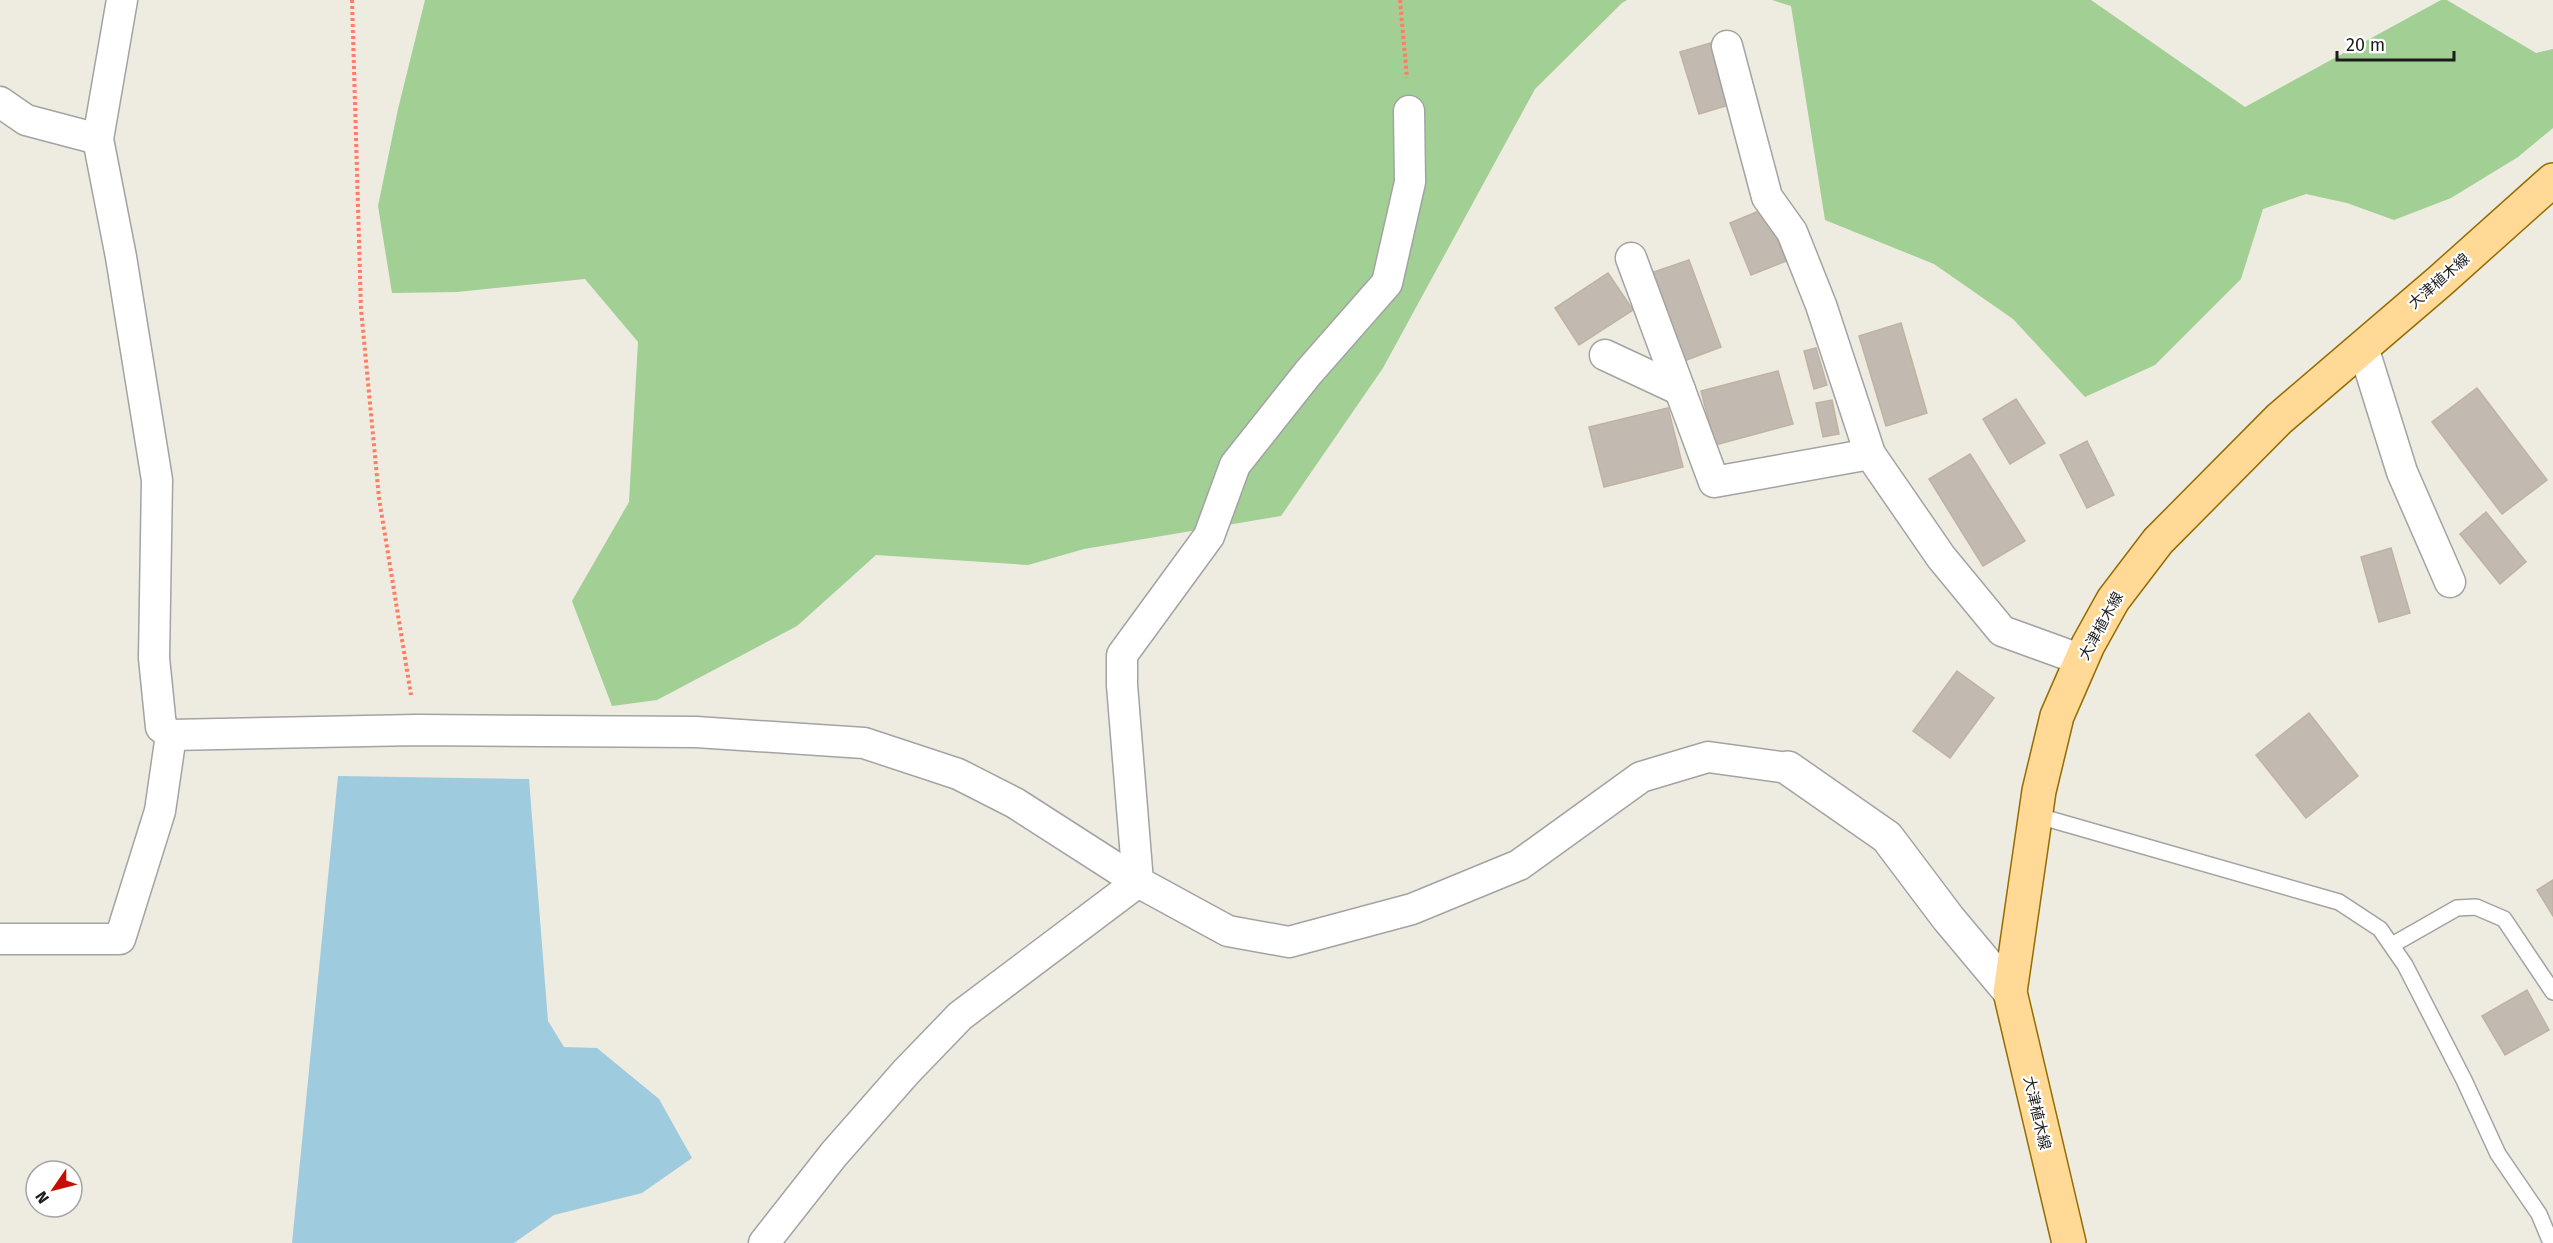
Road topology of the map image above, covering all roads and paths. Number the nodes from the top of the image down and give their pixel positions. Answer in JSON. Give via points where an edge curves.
{"nodes":[{"id":1,"x":122,"y":0,"type":"edge"},
{"id":2,"x":352,"y":0,"type":"edge"},
{"id":3,"x":1400,"y":0,"type":"edge"},
{"id":4,"x":1727,"y":46,"type":"dead end"},
{"id":5,"x":0,"y":102,"type":"edge"},
{"id":6,"x":1409,"y":111,"type":"joint"},
{"id":7,"x":98,"y":140,"type":"junction"},
{"id":8,"x":2553,"y":180,"type":"edge"},
{"id":9,"x":1631,"y":258,"type":"dead end"},
{"id":10,"x":2363,"y":347,"type":"junction"},
{"id":11,"x":1605,"y":355,"type":"dead end"},
{"id":12,"x":1680,"y":390,"type":"junction"},
{"id":13,"x":1870,"y":454,"type":"junction"},
{"id":14,"x":2450,"y":582,"type":"dead end"},
{"id":15,"x":2082,"y":660,"type":"junction"},
{"id":16,"x":416,"y":730,"type":"junction"},
{"id":17,"x":171,"y":735,"type":"junction"},
{"id":18,"x":1788,"y":768,"type":"joint"},
{"id":19,"x":2035,"y":815,"type":"junction"},
{"id":20,"x":1138,"y":882,"type":"junction"},
{"id":21,"x":0,"y":939,"type":"edge"},
{"id":22,"x":2391,"y":945,"type":"junction"},
{"id":23,"x":2010,"y":992,"type":"junction"},
{"id":24,"x":2553,"y":992,"type":"edge"},
{"id":25,"x":2549,"y":1238,"type":"dead end"},
{"id":26,"x":764,"y":1243,"type":"edge"},
{"id":27,"x":2069,"y":1243,"type":"edge"}],
"edges":[{"from":1,"to":7,"type":"street"},
{"from":2,"to":16,"type":"path","via":[[361,309],[379,498]]},
{"from":3,"to":6,"type":"path"},
{"from":4,"to":13,"type":"street","via":[[1767,197],[1792,232],[1821,305]]},
{"from":5,"to":7,"type":"street","via":[[26,120]]},
{"from":6,"to":20,"type":"street","via":[[1410,182],[1387,283],[1235,465],[1209,536],[1122,655]]},
{"from":7,"to":17,"type":"street","via":[[157,480],[154,658],[160,727]]},
{"from":8,"to":10,"type":"main road","name":"大津植木線"},
{"from":9,"to":12,"type":"street"},
{"from":10,"to":14,"type":"street","via":[[2402,472]]},
{"from":10,"to":15,"type":"main road","name":"大津植木線","via":[[2279,419],[2158,541],[2113,600]]},
{"from":11,"to":12,"type":"street"},
{"from":12,"to":13,"type":"street","via":[[1714,482]]},
{"from":13,"to":15,"type":"street","via":[[1941,557],[2002,631]]},
{"from":15,"to":19,"type":"main road","name":"大津植木線","via":[[2057,716]]},
{"from":16,"to":17,"type":"street"},
{"from":16,"to":20,"type":"street","via":[[696,732],[864,743],[957,774],[1015,803]]},
{"from":17,"to":21,"type":"street","via":[[160,811],[120,939]]},
{"from":18,"to":20,"type":"street","via":[[1708,757],[1641,777],[1519,865],[1412,909],[1289,942],[1228,931]]},
{"from":18,"to":23,"type":"street","via":[[1887,837]]},
{"from":19,"to":22,"type":"lane","via":[[2339,902],[2380,929]]},
{"from":19,"to":23,"type":"main road","name":"大津植木線"},
{"from":20,"to":26,"type":"street","via":[[960,1016],[834,1154]]},
{"from":22,"to":24,"type":"lane","via":[[2457,908],[2476,907],[2504,919]]},
{"from":22,"to":25,"type":"lane","via":[[2410,975],[2498,1154],[2539,1214]]},
{"from":23,"to":27,"type":"main road","name":"大津植木線"}]}
